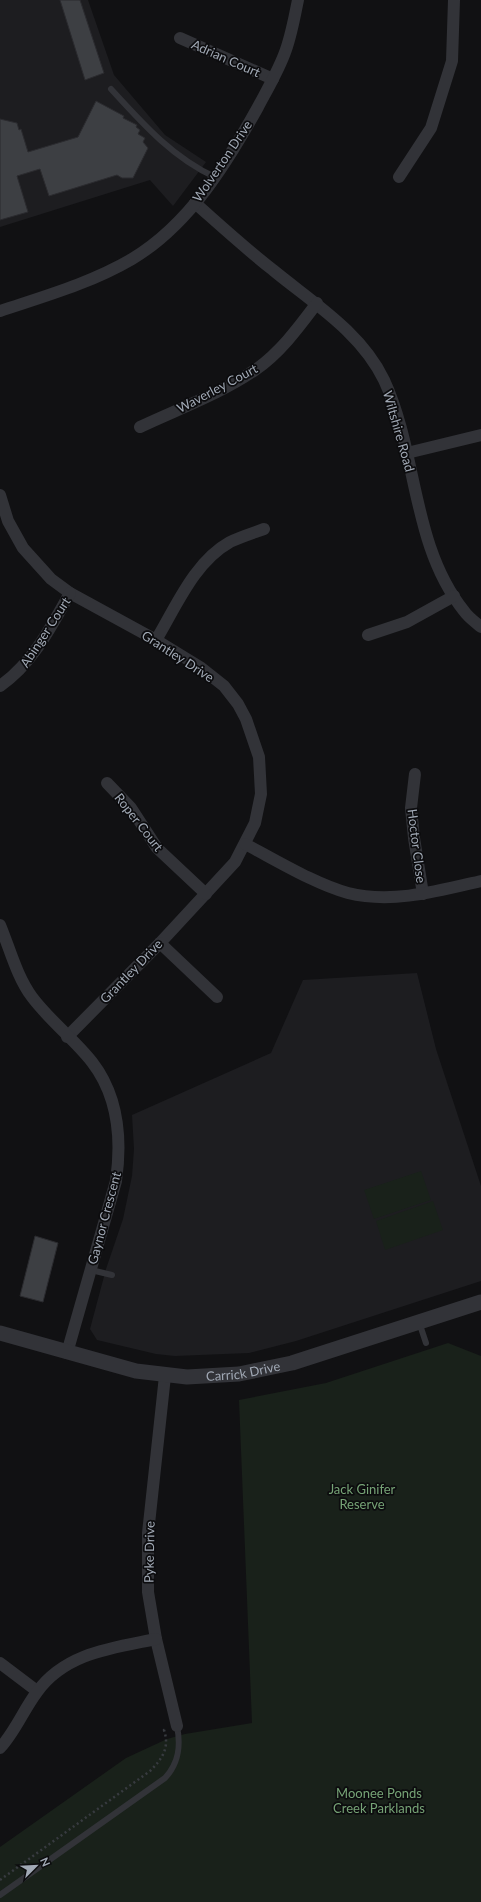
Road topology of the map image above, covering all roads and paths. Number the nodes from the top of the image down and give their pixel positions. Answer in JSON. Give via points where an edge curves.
{"nodes":[{"id":1,"x":298,"y":0,"type":"edge"},
{"id":2,"x":454,"y":0,"type":"edge"},
{"id":3,"x":180,"y":38,"type":"dead end"},
{"id":4,"x":273,"y":79,"type":"junction"},
{"id":5,"x":111,"y":89,"type":"dead end"},
{"id":6,"x":215,"y":177,"type":"junction"},
{"id":7,"x":399,"y":177,"type":"dead end"},
{"id":8,"x":195,"y":203,"type":"junction"},
{"id":9,"x":317,"y":303,"type":"junction"},
{"id":10,"x":0,"y":310,"type":"edge"},
{"id":11,"x":140,"y":427,"type":"dead end"},
{"id":12,"x":481,"y":435,"type":"edge"},
{"id":13,"x":406,"y":453,"type":"junction"},
{"id":14,"x":0,"y":496,"type":"edge"},
{"id":15,"x":4,"y":522,"type":"edge"},
{"id":16,"x":264,"y":529,"type":"dead end"},
{"id":17,"x":70,"y":593,"type":"junction"},
{"id":18,"x":454,"y":596,"type":"junction"},
{"id":19,"x":481,"y":627,"type":"edge"},
{"id":20,"x":368,"y":635,"type":"dead end"},
{"id":21,"x":156,"y":640,"type":"junction"},
{"id":22,"x":0,"y":686,"type":"edge"},
{"id":23,"x":415,"y":774,"type":"dead end"},
{"id":24,"x":107,"y":783,"type":"dead end"},
{"id":25,"x":245,"y":844,"type":"junction"},
{"id":26,"x":481,"y":881,"type":"edge"},
{"id":27,"x":206,"y":894,"type":"junction"},
{"id":28,"x":423,"y":894,"type":"junction"},
{"id":29,"x":1,"y":932,"type":"edge"},
{"id":30,"x":160,"y":942,"type":"junction"},
{"id":31,"x":216,"y":998,"type":"dead end"},
{"id":32,"x":67,"y":1037,"type":"junction"},
{"id":33,"x":91,"y":1270,"type":"junction"},
{"id":34,"x":112,"y":1276,"type":"dead end"},
{"id":35,"x":481,"y":1302,"type":"edge"},
{"id":36,"x":419,"y":1322,"type":"junction"},
{"id":37,"x":0,"y":1333,"type":"edge"},
{"id":38,"x":426,"y":1343,"type":"dead end"},
{"id":39,"x":67,"y":1353,"type":"junction"},
{"id":40,"x":164,"y":1376,"type":"junction"},
{"id":41,"x":156,"y":1639,"type":"junction"},
{"id":42,"x":0,"y":1663,"type":"edge"},
{"id":43,"x":37,"y":1691,"type":"junction"},
{"id":44,"x":177,"y":1726,"type":"junction"},
{"id":45,"x":0,"y":1748,"type":"edge"},
{"id":46,"x":0,"y":1880,"type":"edge"},
{"id":47,"x":0,"y":1895,"type":"edge"}],
"edges":[{"from":1,"to":4,"type":"street","name":"Wolverton Drive","via":[[284,56]]},
{"from":2,"to":7,"type":"street","via":[[452,61],[431,128]]},
{"from":3,"to":4,"type":"street","name":"Adrian Court"},
{"from":4,"to":6,"type":"street","name":"Wolverton Drive"},
{"from":5,"to":6,"type":"lane","via":[[168,147]]},
{"from":6,"to":8,"type":"street","name":"Wolverton Drive"},
{"from":8,"to":9,"type":"street","name":"Wiltshire Road","via":[[273,270]]},
{"from":8,"to":10,"type":"street","name":"Wolverton Drive","via":[[165,233],[133,258],[85,282]]},
{"from":9,"to":11,"type":"street","name":"Waverley Court","via":[[275,353],[256,369],[213,393]]},
{"from":9,"to":13,"type":"street","name":"Wiltshire Road","via":[[353,336],[384,380]]},
{"from":12,"to":13,"type":"street"},
{"from":13,"to":18,"type":"street","name":"Wiltshire Road","via":[[426,532],[442,575]]},
{"from":14,"to":15,"type":"street","name":"Grantley Drive"},
{"from":15,"to":17,"type":"street","name":"Grantley Drive","via":[[51,579]]},
{"from":16,"to":21,"type":"street","via":[[229,543],[207,561],[192,579]]},
{"from":17,"to":21,"type":"street","name":"Grantley Drive"},
{"from":17,"to":22,"type":"street","name":"Abinger Court","via":[[28,661],[14,677]]},
{"from":18,"to":19,"type":"street","name":"Wiltshire Road","via":[[464,611]]},
{"from":18,"to":20,"type":"street","via":[[407,622]]},
{"from":21,"to":25,"type":"street","name":"Grantley Drive","via":[[200,667],[224,686],[246,719],[261,772],[261,794],[255,823]]},
{"from":23,"to":28,"type":"street","name":"Hoctor Close","via":[[411,808]]},
{"from":24,"to":27,"type":"street","name":"Roper Court","via":[[131,808],[157,848]]},
{"from":25,"to":27,"type":"street","name":"Grantley Drive","via":[[235,862]]},
{"from":25,"to":28,"type":"street","via":[[328,886],[348,893],[396,897]]},
{"from":26,"to":28,"type":"street"},
{"from":27,"to":30,"type":"street","name":"Grantley Drive"},
{"from":29,"to":32,"type":"street","name":"Gaynor Crescent","via":[[22,981]]},
{"from":30,"to":31,"type":"street"},
{"from":30,"to":32,"type":"street","name":"Grantley Drive"},
{"from":32,"to":33,"type":"street","name":"Gaynor Crescent","via":[[92,1062],[104,1082],[113,1103],[120,1133],[116,1180]]},
{"from":33,"to":34,"type":"lane"},
{"from":33,"to":39,"type":"street","name":"Gaynor Crescent"},
{"from":35,"to":36,"type":"street","name":"Carrick Drive"},
{"from":36,"to":38,"type":"lane"},
{"from":36,"to":40,"type":"street","name":"Carrick Drive","via":[[263,1370],[227,1375]]},
{"from":37,"to":39,"type":"street","name":"Carrick Drive"},
{"from":39,"to":40,"type":"street","name":"Carrick Drive"},
{"from":40,"to":41,"type":"street","name":"Pyke Drive","via":[[148,1533],[148,1592]]},
{"from":41,"to":43,"type":"street","via":[[91,1653],[74,1660],[58,1669]]},
{"from":41,"to":44,"type":"street","name":"Pyke Drive"},
{"from":42,"to":43,"type":"street"},
{"from":43,"to":45,"type":"street"},
{"from":44,"to":46,"type":"path","via":[[164,1730],[167,1739],[165,1752],[150,1771]]},
{"from":44,"to":47,"type":"lane","via":[[178,1755],[175,1765],[165,1778]]}]}
